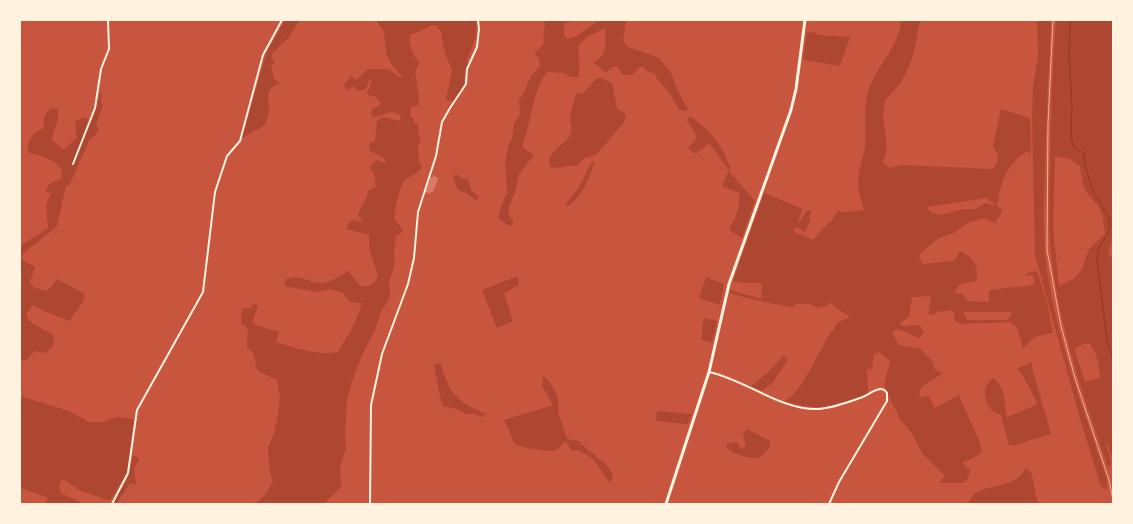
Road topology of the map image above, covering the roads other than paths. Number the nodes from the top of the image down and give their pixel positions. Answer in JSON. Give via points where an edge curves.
{"nodes":[{"id":1,"x":108,"y":20,"type":"edge"},
{"id":2,"x":282,"y":20,"type":"edge"},
{"id":3,"x":478,"y":20,"type":"edge"},
{"id":4,"x":805,"y":20,"type":"edge"},
{"id":5,"x":73,"y":164,"type":"dead end"},
{"id":6,"x":709,"y":372,"type":"junction"},
{"id":7,"x":112,"y":504,"type":"edge"},
{"id":8,"x":370,"y":504,"type":"edge"},
{"id":9,"x":666,"y":504,"type":"edge"},
{"id":10,"x":829,"y":504,"type":"edge"}],
"edges":[{"from":1,"to":5,"type":"street","via":[[108,49],[101,69],[96,108]]},
{"from":2,"to":7,"type":"street","via":[[263,55],[240,140],[227,156],[215,192],[203,292],[137,410],[128,473]]},
{"from":3,"to":8,"type":"street","via":[[476,47],[467,69],[466,84],[442,122],[436,156],[418,212],[409,279],[382,354],[371,405]]},
{"from":4,"to":6,"type":"main road","via":[[796,89],[729,284]]},
{"from":6,"to":9,"type":"main road"},
{"from":6,"to":10,"type":"street","via":[[728,377],[780,402],[808,408],[825,408],[880,389],[887,393],[887,401]]}]}
